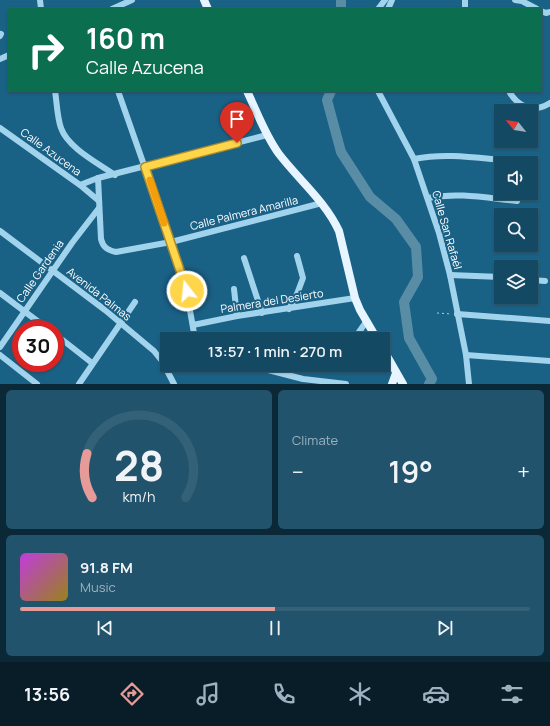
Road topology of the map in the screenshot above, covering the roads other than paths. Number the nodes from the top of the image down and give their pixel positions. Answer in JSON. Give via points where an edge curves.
{"nodes":[{"id":1,"x":130,"y":0,"type":"edge"},
{"id":2,"x":385,"y":0,"type":"edge"},
{"id":3,"x":515,"y":0,"type":"edge"},
{"id":4,"x":522,"y":1,"type":"edge"},
{"id":5,"x":114,"y":8,"type":"edge"},
{"id":6,"x":379,"y":8,"type":"edge"},
{"id":7,"x":535,"y":8,"type":"edge"},
{"id":8,"x":55,"y":92,"type":"edge"},
{"id":9,"x":118,"y":92,"type":"edge"},
{"id":10,"x":247,"y":92,"type":"edge"},
{"id":11,"x":379,"y":92,"type":"edge"},
{"id":12,"x":510,"y":92,"type":"edge"},
{"id":13,"x":550,"y":103,"type":"edge"},
{"id":14,"x":0,"y":128,"type":"edge"},
{"id":15,"x":267,"y":135,"type":"junction"},
{"id":16,"x":414,"y":159,"type":"junction"},
{"id":17,"x":494,"y":159,"type":"edge"},
{"id":18,"x":145,"y":167,"type":"junction"},
{"id":19,"x":115,"y":175,"type":"junction"},
{"id":20,"x":98,"y":178,"type":"junction"},
{"id":21,"x":80,"y":185,"type":"junction"},
{"id":22,"x":428,"y":198,"type":"junction"},
{"id":23,"x":99,"y":201,"type":"junction"},
{"id":24,"x":517,"y":201,"type":"dead end"},
{"id":25,"x":322,"y":203,"type":"junction"},
{"id":26,"x":99,"y":208,"type":"junction"},
{"id":27,"x":0,"y":231,"type":"edge"},
{"id":28,"x":170,"y":242,"type":"junction"},
{"id":29,"x":297,"y":256,"type":"dead end"},
{"id":30,"x":244,"y":258,"type":"dead end"},
{"id":31,"x":53,"y":271,"type":"junction"},
{"id":32,"x":450,"y":275,"type":"junction"},
{"id":33,"x":494,"y":277,"type":"edge"},
{"id":34,"x":538,"y":280,"type":"edge"},
{"id":35,"x":545,"y":281,"type":"dead end"},
{"id":36,"x":234,"y":289,"type":"dead end"},
{"id":37,"x":0,"y":293,"type":"edge"},
{"id":38,"x":355,"y":298,"type":"junction"},
{"id":39,"x":135,"y":302,"type":"dead end"},
{"id":40,"x":290,"y":309,"type":"junction"},
{"id":41,"x":24,"y":311,"type":"junction"},
{"id":42,"x":262,"y":313,"type":"junction"},
{"id":43,"x":457,"y":314,"type":"junction"},
{"id":44,"x":237,"y":316,"type":"junction"},
{"id":45,"x":36,"y":320,"type":"edge"},
{"id":46,"x":550,"y":321,"type":"edge"},
{"id":47,"x":121,"y":322,"type":"junction"},
{"id":48,"x":366,"y":322,"type":"junction"},
{"id":49,"x":193,"y":325,"type":"junction"},
{"id":50,"x":194,"y":332,"type":"edge"},
{"id":51,"x":359,"y":332,"type":"edge"},
{"id":52,"x":372,"y":332,"type":"edge"},
{"id":53,"x":64,"y":341,"type":"edge"},
{"id":54,"x":0,"y":347,"type":"edge"},
{"id":55,"x":0,"y":355,"type":"edge"},
{"id":56,"x":466,"y":355,"type":"junction"},
{"id":57,"x":160,"y":356,"type":"edge"},
{"id":58,"x":550,"y":361,"type":"edge"},
{"id":59,"x":390,"y":362,"type":"edge"},
{"id":60,"x":92,"y":363,"type":"junction"},
{"id":61,"x":169,"y":372,"type":"edge"},
{"id":62,"x":276,"y":372,"type":"edge"},
{"id":63,"x":396,"y":373,"type":"junction"},
{"id":64,"x":37,"y":384,"type":"edge"},
{"id":65,"x":79,"y":384,"type":"edge"},
{"id":66,"x":174,"y":384,"type":"edge"},
{"id":67,"x":346,"y":384,"type":"edge"},
{"id":68,"x":392,"y":384,"type":"edge"},
{"id":69,"x":403,"y":384,"type":"edge"},
{"id":70,"x":469,"y":384,"type":"edge"}],
"edges":[{"from":1,"to":5,"type":"street"},
{"from":2,"to":6,"type":"street"},
{"from":3,"to":4,"type":"street"},
{"from":4,"to":7,"type":"street"},
{"from":8,"to":19,"type":"street","name":"Calle Azucena","via":[[64,136],[78,150]]},
{"from":9,"to":18,"type":"street"},
{"from":10,"to":15,"type":"main road"},
{"from":11,"to":16,"type":"street","name":"Calle San Rafaél"},
{"from":12,"to":13,"type":"street","via":[[514,99],[526,107],[542,108]]},
{"from":14,"to":21,"type":"street","name":"Calle Azucena"},
{"from":15,"to":18,"type":"street","name":"Calle Azucena"},
{"from":15,"to":25,"type":"main road","via":[[282,157]]},
{"from":16,"to":17,"type":"street","via":[[456,156]]},
{"from":16,"to":22,"type":"street","name":"Calle San Rafaél"},
{"from":18,"to":19,"type":"street","name":"Calle Azucena"},
{"from":18,"to":28,"type":"street"},
{"from":19,"to":20,"type":"street","name":"Calle Azucena"},
{"from":20,"to":21,"type":"street","name":"Calle Azucena"},
{"from":20,"to":23,"type":"street"},
{"from":21,"to":23,"type":"street"},
{"from":22,"to":24,"type":"street","via":[[458,195]]},
{"from":22,"to":32,"type":"street","name":"Calle San Rafaél"},
{"from":23,"to":26,"type":"street"},
{"from":25,"to":28,"type":"street","name":"Calle Palmera Amarilla"},
{"from":25,"to":38,"type":"main road","via":[[339,231]]},
{"from":26,"to":28,"type":"street","name":"Calle Palmera Amarilla","via":[[100,238],[109,250],[116,252]]},
{"from":26,"to":31,"type":"street","name":"Calle Gardenia"},
{"from":27,"to":31,"type":"street","name":"Avenida Palmas"},
{"from":28,"to":49,"type":"street","via":[[185,282]]},
{"from":29,"to":40,"type":"street","via":[[302,278]]},
{"from":30,"to":42,"type":"street"},
{"from":31,"to":41,"type":"street","name":"Calle Gardenia"},
{"from":31,"to":47,"type":"street","name":"Avenida Palmas"},
{"from":32,"to":33,"type":"street"},
{"from":32,"to":43,"type":"street","name":"Calle San Rafaél"},
{"from":34,"to":35,"type":"street"},
{"from":36,"to":44,"type":"street"},
{"from":37,"to":41,"type":"street"},
{"from":38,"to":40,"type":"street","name":"Palmera del Desierto"},
{"from":38,"to":48,"type":"main road"},
{"from":39,"to":47,"type":"street"},
{"from":40,"to":42,"type":"street","name":"Palmera del Desierto"},
{"from":41,"to":45,"type":"street"},
{"from":41,"to":54,"type":"street","name":"Calle Gardenia"},
{"from":42,"to":44,"type":"street","name":"Palmera del Desierto"},
{"from":43,"to":46,"type":"street"},
{"from":43,"to":56,"type":"street","name":"Calle San Rafaél"},
{"from":44,"to":49,"type":"street","name":"Palmera del Desierto"},
{"from":47,"to":57,"type":"street","name":"Avenida Palmas"},
{"from":47,"to":60,"type":"street"},
{"from":48,"to":51,"type":"street"},
{"from":48,"to":52,"type":"main road"},
{"from":49,"to":50,"type":"street"},
{"from":53,"to":60,"type":"street"},
{"from":55,"to":64,"type":"street"},
{"from":56,"to":58,"type":"street"},
{"from":56,"to":70,"type":"street","name":"Calle San Rafaél"},
{"from":59,"to":63,"type":"main road"},
{"from":60,"to":65,"type":"street"},
{"from":61,"to":66,"type":"street","name":"Avenida Palmas"},
{"from":62,"to":67,"type":"street","via":[[303,379]]},
{"from":63,"to":68,"type":"main road"},
{"from":63,"to":69,"type":"main road"}]}
